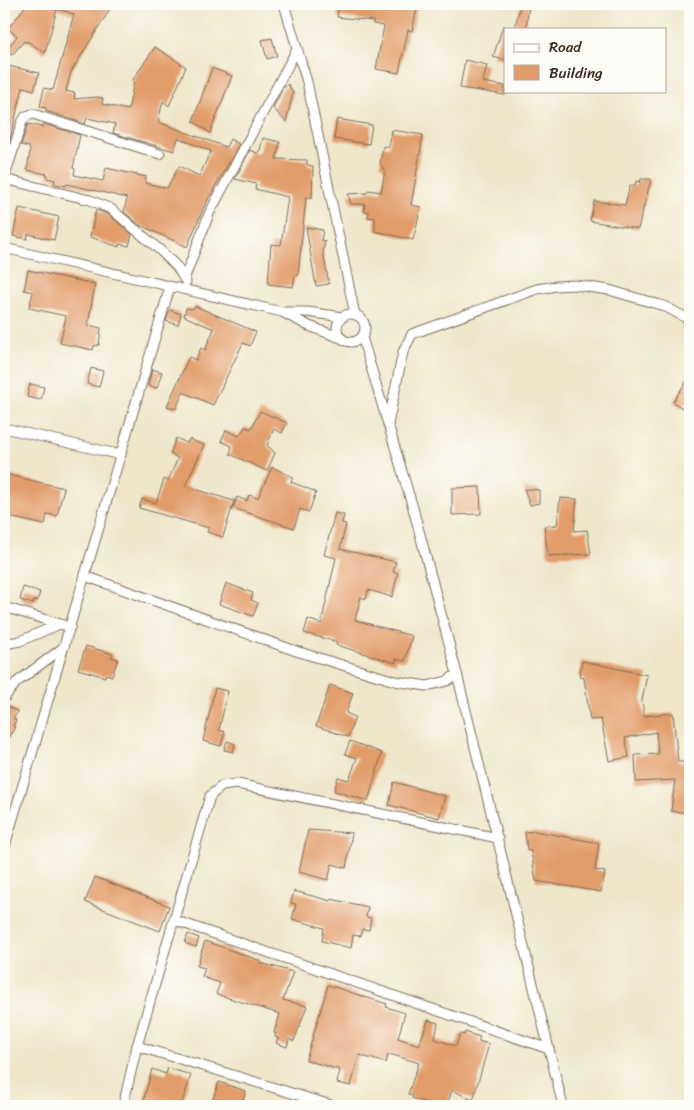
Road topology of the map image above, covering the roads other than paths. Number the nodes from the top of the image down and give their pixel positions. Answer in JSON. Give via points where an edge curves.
{"nodes":[{"id":1,"x":284,"y":4,"type":"edge"},
{"id":2,"x":297,"y":49,"type":"junction"},
{"id":3,"x":160,"y":154,"type":"dead end"},
{"id":4,"x":4,"y":179,"type":"edge"},
{"id":5,"x":4,"y":248,"type":"edge"},
{"id":6,"x":184,"y":277,"type":"junction"},
{"id":7,"x":170,"y":287,"type":"junction"},
{"id":8,"x":188,"y":291,"type":"junction"},
{"id":9,"x":282,"y":312,"type":"junction"},
{"id":10,"x":355,"y":316,"type":"junction"},
{"id":11,"x":343,"y":317,"type":"junction"},
{"id":12,"x":690,"y":320,"type":"edge"},
{"id":13,"x":362,"y":337,"type":"junction"},
{"id":14,"x":341,"y":338,"type":"junction"},
{"id":15,"x":388,"y":424,"type":"junction"},
{"id":16,"x":4,"y":428,"type":"edge"},
{"id":17,"x":120,"y":455,"type":"junction"},
{"id":18,"x":85,"y":576,"type":"junction"},
{"id":19,"x":4,"y":607,"type":"edge"},
{"id":20,"x":60,"y":624,"type":"junction"},
{"id":21,"x":70,"y":627,"type":"junction"},
{"id":22,"x":4,"y":644,"type":"edge"},
{"id":23,"x":64,"y":647,"type":"junction"},
{"id":24,"x":457,"y":674,"type":"junction"},
{"id":25,"x":4,"y":698,"type":"edge"},
{"id":26,"x":498,"y":838,"type":"junction"},
{"id":27,"x":4,"y":849,"type":"edge"},
{"id":28,"x":174,"y":920,"type":"junction"},
{"id":29,"x":137,"y":1046,"type":"junction"},
{"id":30,"x":549,"y":1048,"type":"junction"},
{"id":31,"x":123,"y":1106,"type":"edge"},
{"id":32,"x":334,"y":1106,"type":"edge"},
{"id":33,"x":563,"y":1106,"type":"edge"}],
"edges":[{"from":1,"to":2,"type":"street"},
{"from":2,"to":6,"type":"street","via":[[209,214]]},
{"from":2,"to":10,"type":"street","via":[[307,82]]},
{"from":3,"to":4,"type":"street","via":[[33,114],[22,122]]},
{"from":4,"to":6,"type":"street","via":[[90,200],[111,209],[161,251]]},
{"from":5,"to":7,"type":"street"},
{"from":6,"to":8,"type":"street"},
{"from":7,"to":8,"type":"street"},
{"from":7,"to":17,"type":"street"},
{"from":8,"to":9,"type":"street"},
{"from":9,"to":11,"type":"street"},
{"from":9,"to":14,"type":"street"},
{"from":10,"to":11,"type":"street"},
{"from":10,"to":13,"type":"street","via":[[364,324]]},
{"from":11,"to":14,"type":"street","via":[[337,330]]},
{"from":12,"to":15,"type":"street","via":[[664,306],[609,290],[575,286],[537,289],[412,334],[403,352]]},
{"from":13,"to":14,"type":"street","via":[[354,342]]},
{"from":13,"to":15,"type":"street"},
{"from":15,"to":24,"type":"street"},
{"from":16,"to":17,"type":"street"},
{"from":17,"to":18,"type":"street"},
{"from":18,"to":21,"type":"street"},
{"from":18,"to":24,"type":"street","via":[[296,651],[395,681],[427,686]]},
{"from":19,"to":20,"type":"street"},
{"from":20,"to":21,"type":"street"},
{"from":20,"to":22,"type":"street","via":[[20,641]]},
{"from":21,"to":23,"type":"street"},
{"from":23,"to":25,"type":"street","via":[[17,682]]},
{"from":23,"to":27,"type":"street"},
{"from":24,"to":26,"type":"street"},
{"from":26,"to":28,"type":"street","via":[[237,784],[222,786],[210,796]]},
{"from":26,"to":30,"type":"street"},
{"from":28,"to":29,"type":"street"},
{"from":28,"to":30,"type":"street"},
{"from":29,"to":31,"type":"street"},
{"from":29,"to":32,"type":"street"},
{"from":30,"to":33,"type":"street"}]}
